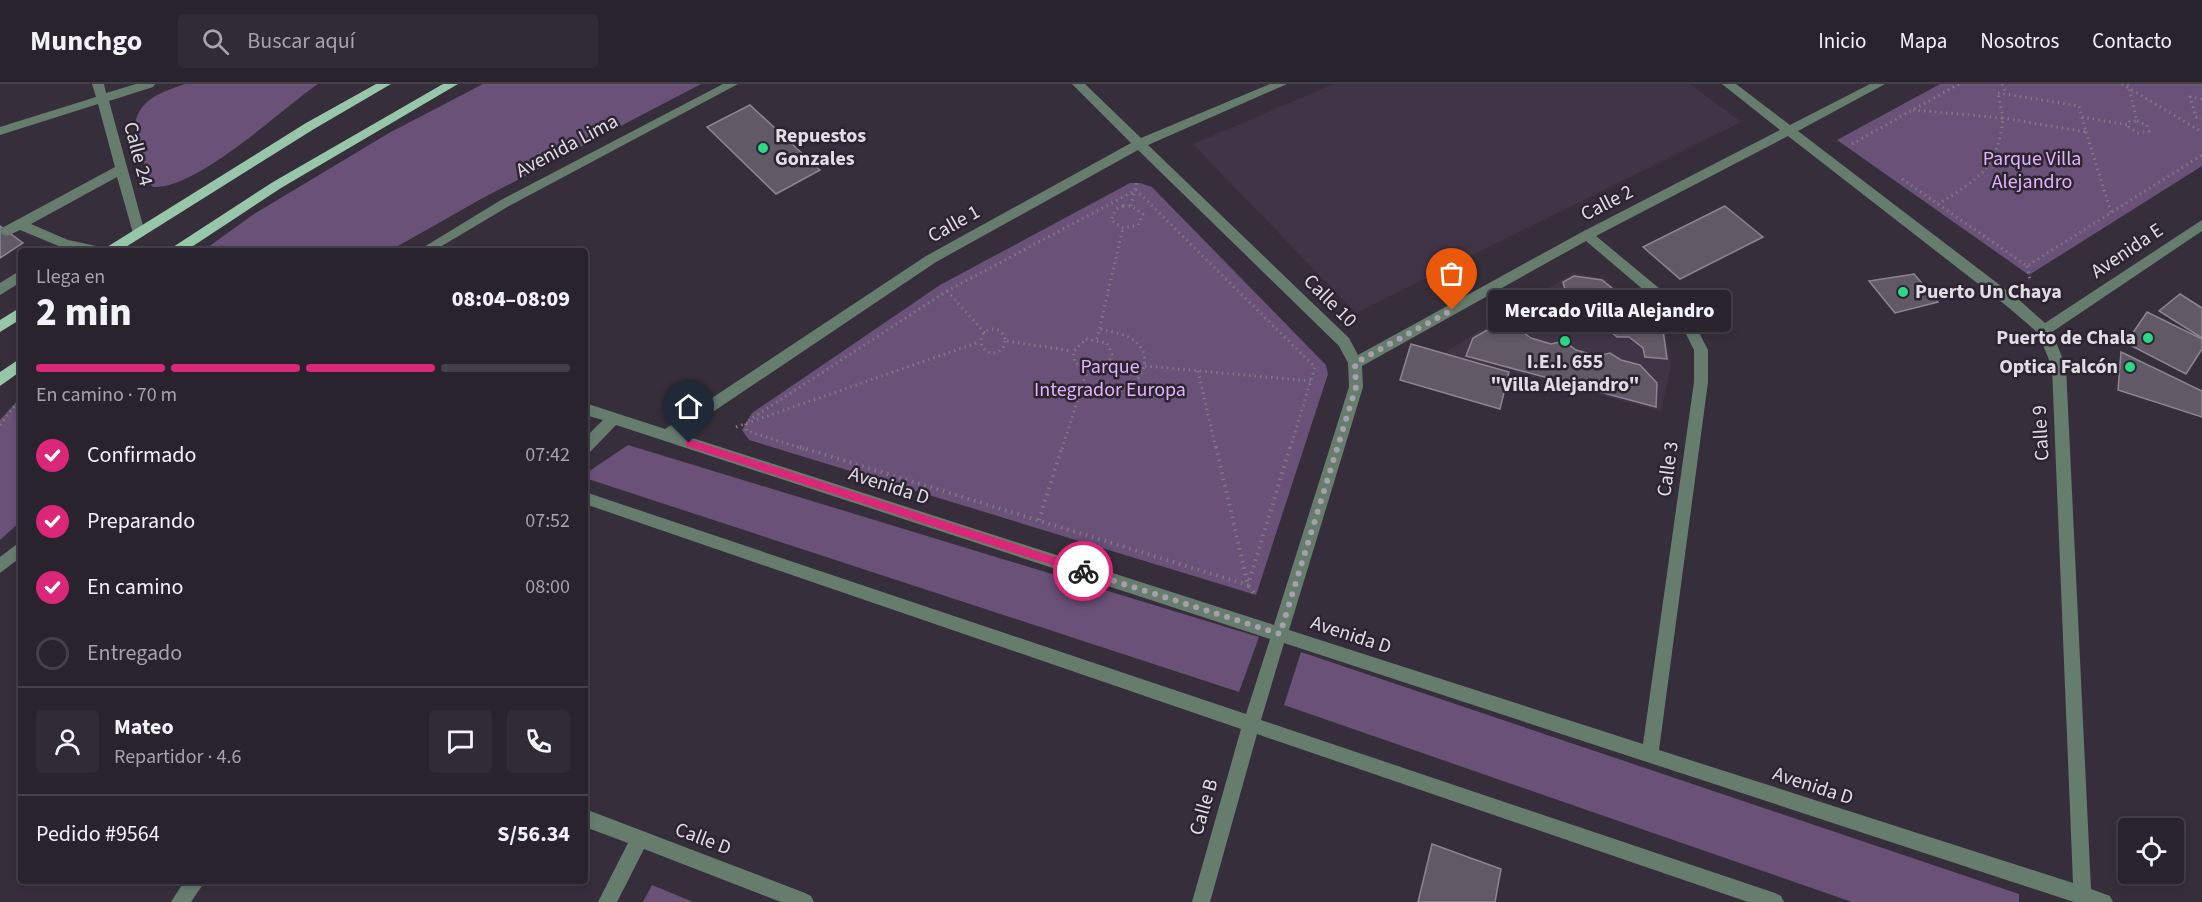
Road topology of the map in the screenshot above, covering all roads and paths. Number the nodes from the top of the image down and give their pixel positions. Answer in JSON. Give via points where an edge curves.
{"nodes":[{"id":1,"x":98,"y":84,"type":"edge"},
{"id":2,"x":149,"y":84,"type":"edge"},
{"id":3,"x":385,"y":84,"type":"edge"},
{"id":4,"x":452,"y":84,"type":"edge"},
{"id":5,"x":732,"y":84,"type":"edge"},
{"id":6,"x":1078,"y":84,"type":"edge"},
{"id":7,"x":1281,"y":84,"type":"edge"},
{"id":8,"x":1728,"y":84,"type":"edge"},
{"id":9,"x":1879,"y":84,"type":"edge"},
{"id":10,"x":1959,"y":84,"type":"edge"},
{"id":11,"x":2002,"y":84,"type":"edge"},
{"id":12,"x":2122,"y":84,"type":"edge"},
{"id":13,"x":2129,"y":86,"type":"edge"},
{"id":14,"x":2006,"y":94,"type":"junction"},
{"id":15,"x":102,"y":99,"type":"junction"},
{"id":16,"x":2202,"y":99,"type":"edge"},
{"id":17,"x":1912,"y":110,"type":"junction"},
{"id":18,"x":2082,"y":117,"type":"junction"},
{"id":19,"x":2196,"y":117,"type":"junction"},
{"id":20,"x":2003,"y":118,"type":"junction"},
{"id":21,"x":2202,"y":118,"type":"edge"},
{"id":22,"x":2138,"y":121,"type":"junction"},
{"id":23,"x":2186,"y":123,"type":"junction"},
{"id":24,"x":2128,"y":125,"type":"junction"},
{"id":25,"x":1790,"y":130,"type":"junction"},
{"id":26,"x":0,"y":131,"type":"edge"},
{"id":27,"x":2086,"y":132,"type":"junction"},
{"id":28,"x":2202,"y":132,"type":"edge"},
{"id":29,"x":1139,"y":144,"type":"junction"},
{"id":30,"x":1861,"y":150,"type":"dead end"},
{"id":31,"x":2202,"y":155,"type":"edge"},
{"id":32,"x":122,"y":170,"type":"junction"},
{"id":33,"x":1899,"y":177,"type":"dead end"},
{"id":34,"x":1938,"y":204,"type":"junction"},
{"id":35,"x":2111,"y":213,"type":"junction"},
{"id":36,"x":19,"y":224,"type":"junction"},
{"id":37,"x":2202,"y":225,"type":"edge"},
{"id":38,"x":1123,"y":228,"type":"junction"},
{"id":39,"x":7,"y":231,"type":"dead end"},
{"id":40,"x":140,"y":233,"type":"junction"},
{"id":41,"x":1587,"y":235,"type":"junction"},
{"id":42,"x":61,"y":247,"type":"edge"},
{"id":43,"x":115,"y":248,"type":"edge"},
{"id":44,"x":181,"y":248,"type":"edge"},
{"id":45,"x":429,"y":248,"type":"edge"},
{"id":46,"x":18,"y":277,"type":"edge"},
{"id":47,"x":0,"y":290,"type":"edge"},
{"id":48,"x":946,"y":291,"type":"junction"},
{"id":49,"x":18,"y":314,"type":"edge"},
{"id":50,"x":0,"y":327,"type":"edge"},
{"id":51,"x":1099,"y":329,"type":"junction"},
{"id":52,"x":2044,"y":330,"type":"junction"},
{"id":53,"x":985,"y":333,"type":"junction"},
{"id":54,"x":1097,"y":339,"type":"junction"},
{"id":55,"x":1007,"y":341,"type":"junction"},
{"id":56,"x":979,"y":342,"type":"junction"},
{"id":57,"x":1072,"y":351,"type":"junction"},
{"id":58,"x":1355,"y":363,"type":"junction"},
{"id":59,"x":18,"y":365,"type":"edge"},
{"id":60,"x":1145,"y":366,"type":"junction"},
{"id":61,"x":1087,"y":371,"type":"junction"},
{"id":62,"x":1198,"y":371,"type":"junction"},
{"id":63,"x":0,"y":380,"type":"edge"},
{"id":64,"x":1311,"y":381,"type":"junction"},
{"id":65,"x":1082,"y":386,"type":"junction"},
{"id":66,"x":18,"y":403,"type":"edge"},
{"id":67,"x":588,"y":410,"type":"edge"},
{"id":68,"x":614,"y":418,"type":"junction"},
{"id":69,"x":0,"y":425,"type":"edge"},
{"id":70,"x":745,"y":426,"type":"junction"},
{"id":71,"x":734,"y":428,"type":"dead end"},
{"id":72,"x":666,"y":436,"type":"junction"},
{"id":73,"x":588,"y":445,"type":"edge"},
{"id":74,"x":588,"y":499,"type":"edge"},
{"id":75,"x":1039,"y":520,"type":"junction"},
{"id":76,"x":18,"y":551,"type":"edge"},
{"id":77,"x":0,"y":566,"type":"edge"},
{"id":78,"x":1248,"y":585,"type":"junction"},
{"id":79,"x":1280,"y":634,"type":"junction"},
{"id":80,"x":1251,"y":724,"type":"junction"},
{"id":81,"x":1650,"y":755,"type":"junction"},
{"id":82,"x":588,"y":819,"type":"edge"},
{"id":83,"x":640,"y":839,"type":"junction"},
{"id":84,"x":194,"y":884,"type":"edge"},
{"id":85,"x":2083,"y":898,"type":"edge"},
{"id":86,"x":180,"y":902,"type":"edge"},
{"id":87,"x":607,"y":902,"type":"edge"},
{"id":88,"x":805,"y":902,"type":"edge"},
{"id":89,"x":1201,"y":902,"type":"edge"},
{"id":90,"x":1775,"y":902,"type":"edge"},
{"id":91,"x":2104,"y":902,"type":"edge"}],
"edges":[{"from":1,"to":15,"type":"street","name":"Calle 24"},
{"from":2,"to":15,"type":"street"},
{"from":3,"to":40,"type":"main road","via":[[310,126]]},
{"from":4,"to":44,"type":"main road","via":[[287,179]]},
{"from":5,"to":45,"type":"street","name":"Avenida Lima","via":[[525,192]]},
{"from":6,"to":29,"type":"street","name":"Calle 10"},
{"from":7,"to":29,"type":"street","name":"Calle 1"},
{"from":8,"to":25,"type":"street","name":"Calle 9"},
{"from":9,"to":25,"type":"street","name":"Calle 2"},
{"from":10,"to":17,"type":"path"},
{"from":11,"to":14,"type":"path"},
{"from":12,"to":13,"type":"path"},
{"from":13,"to":22,"type":"path"},
{"from":13,"to":23,"type":"path"},
{"from":14,"to":18,"type":"path","via":[[2079,106]]},
{"from":14,"to":20,"type":"path","via":[[1998,93]]},
{"from":15,"to":26,"type":"street"},
{"from":15,"to":32,"type":"street","name":"Calle 24"},
{"from":16,"to":19,"type":"path","via":[[2190,97]]},
{"from":17,"to":20,"type":"path"},
{"from":17,"to":30,"type":"path","via":[[1851,144]]},
{"from":18,"to":24,"type":"path"},
{"from":18,"to":27,"type":"path"},
{"from":19,"to":21,"type":"path"},
{"from":19,"to":23,"type":"path"},
{"from":20,"to":27,"type":"path"},
{"from":20,"to":34,"type":"path","via":[[2002,136],[1992,166]]},
{"from":22,"to":24,"type":"path"},
{"from":22,"to":24,"type":"path","via":[[2147,125],[2149,131],[2138,133]]},
{"from":23,"to":28,"type":"path"},
{"from":25,"to":41,"type":"street","name":"Calle 2"},
{"from":25,"to":52,"type":"street","name":"Calle 9"},
{"from":27,"to":35,"type":"path"},
{"from":29,"to":58,"type":"street","name":"Calle 10","via":[[1344,342]]},
{"from":29,"to":72,"type":"street","name":"Calle 1","via":[[931,259]]},
{"from":31,"to":35,"type":"path"},
{"from":32,"to":36,"type":"street"},
{"from":32,"to":40,"type":"street","name":"Calle 24"},
{"from":33,"to":34,"type":"path"},
{"from":34,"to":35,"type":"path","via":[[2026,266]]},
{"from":36,"to":39,"type":"street"},
{"from":36,"to":42,"type":"street"},
{"from":37,"to":52,"type":"street","name":"Avenida E"},
{"from":38,"to":38,"type":"path","via":[[1138,225],[1143,214],[1131,206],[1116,208],[1111,220]]},
{"from":38,"to":51,"type":"path"},
{"from":40,"to":43,"type":"main road"},
{"from":41,"to":58,"type":"street","name":"Calle 2"},
{"from":41,"to":81,"type":"street","name":"Calle 3","via":[[1684,317],[1701,351],[1701,382]]},
{"from":46,"to":47,"type":"street"},
{"from":48,"to":53,"type":"path"},
{"from":48,"to":64,"type":"path","via":[[1137,190],[1315,367]]},
{"from":48,"to":70,"type":"path"},
{"from":49,"to":50,"type":"main road"},
{"from":51,"to":54,"type":"path"},
{"from":51,"to":60,"type":"path","via":[[1129,337],[1139,345]]},
{"from":52,"to":85,"type":"street","name":"Calle 9","via":[[2059,367]]},
{"from":53,"to":55,"type":"path","via":[[998,331]]},
{"from":53,"to":56,"type":"path"},
{"from":54,"to":57,"type":"path","via":[[1086,339]]},
{"from":54,"to":61,"type":"path","via":[[1107,343],[1112,359],[1107,366]]},
{"from":55,"to":56,"type":"path","via":[[1000,350],[991,352]]},
{"from":55,"to":57,"type":"path"},
{"from":56,"to":70,"type":"path"},
{"from":57,"to":61,"type":"path","via":[[1072,359]]},
{"from":58,"to":79,"type":"street","via":[[1356,387]]},
{"from":59,"to":63,"type":"main road"},
{"from":60,"to":62,"type":"path"},
{"from":60,"to":65,"type":"path","via":[[1141,376],[1123,389],[1110,392]]},
{"from":61,"to":65,"type":"path"},
{"from":62,"to":64,"type":"path"},
{"from":62,"to":78,"type":"path"},
{"from":64,"to":78,"type":"path"},
{"from":65,"to":75,"type":"path"},
{"from":66,"to":69,"type":"path"},
{"from":67,"to":68,"type":"street","name":"Avenida D"},
{"from":68,"to":72,"type":"street","name":"Avenida D"},
{"from":68,"to":73,"type":"street"},
{"from":70,"to":71,"type":"path"},
{"from":70,"to":75,"type":"path","via":[[747,431]]},
{"from":72,"to":79,"type":"street","name":"Avenida D"},
{"from":74,"to":80,"type":"street"},
{"from":75,"to":78,"type":"path"},
{"from":76,"to":77,"type":"street"},
{"from":78,"to":79,"type":"path"},
{"from":79,"to":80,"type":"street"},
{"from":79,"to":81,"type":"street","name":"Avenida D"},
{"from":80,"to":89,"type":"street","name":"Calle B"},
{"from":80,"to":90,"type":"street"},
{"from":81,"to":85,"type":"street","name":"Avenida D"},
{"from":82,"to":83,"type":"street","name":"Calle D"},
{"from":83,"to":87,"type":"street"},
{"from":83,"to":88,"type":"street","name":"Calle D"},
{"from":84,"to":86,"type":"street"},
{"from":85,"to":91,"type":"street","name":"Avenida D"}]}
